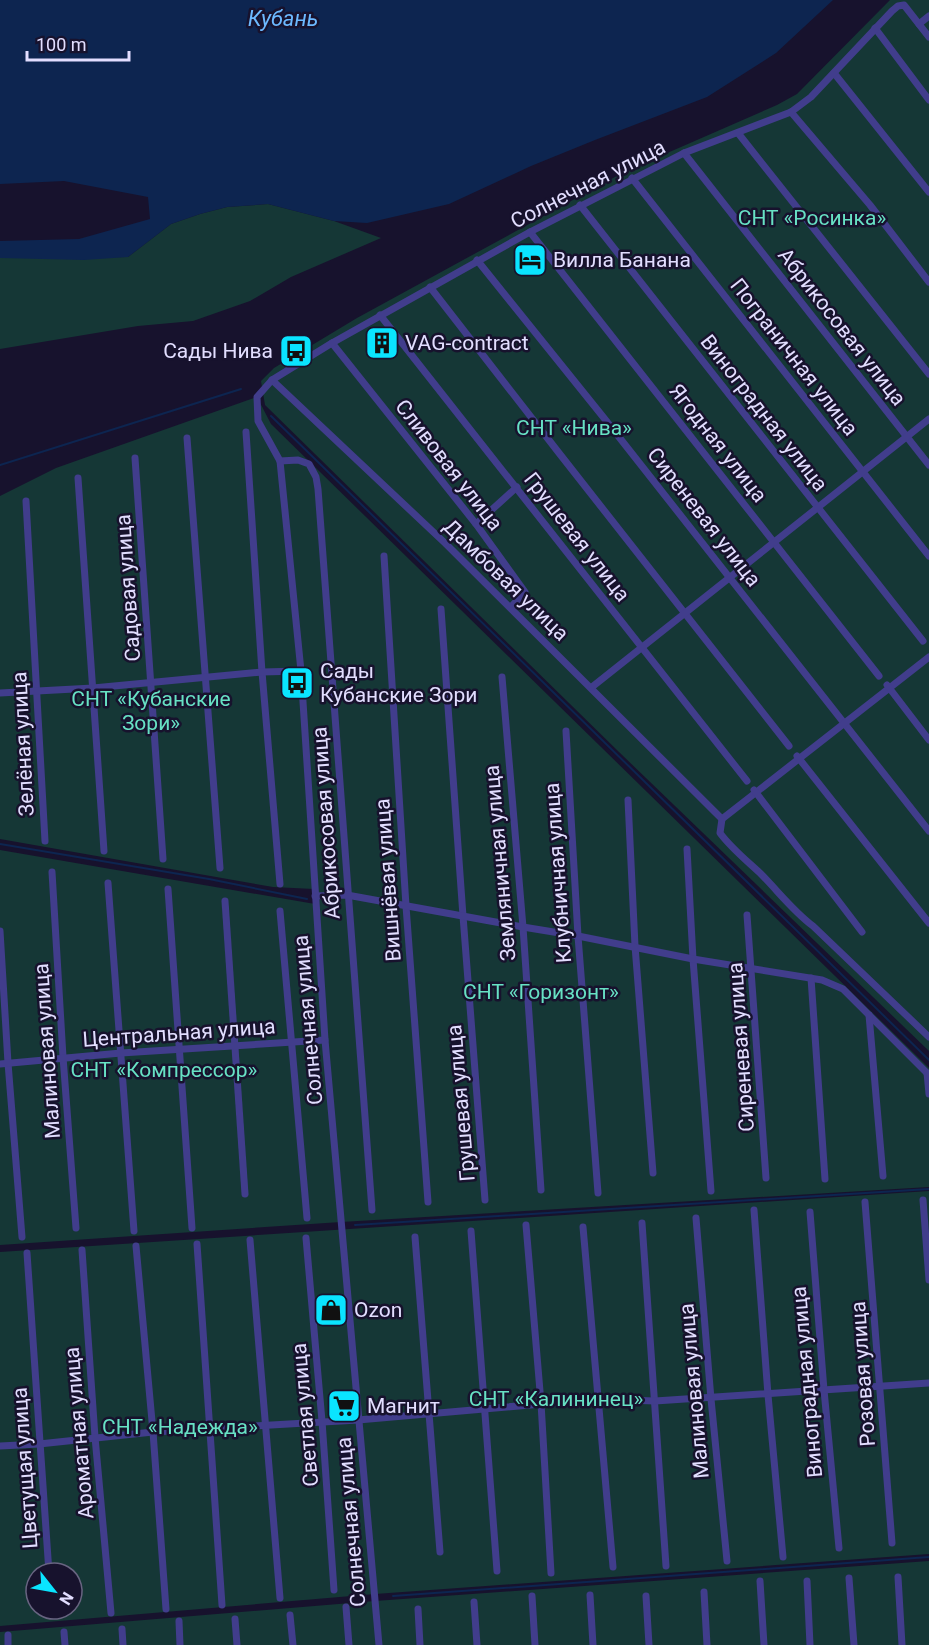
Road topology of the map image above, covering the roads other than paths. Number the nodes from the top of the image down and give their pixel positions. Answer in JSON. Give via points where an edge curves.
{"nodes":[{"id":1,"x":929,"y":16,"type":"edge"},
{"id":2,"x":919,"y":24,"type":"junction"},
{"id":3,"x":875,"y":28,"type":"junction"},
{"id":4,"x":929,"y":37,"type":"edge"},
{"id":5,"x":834,"y":72,"type":"junction"},
{"id":6,"x":929,"y":100,"type":"edge"},
{"id":7,"x":791,"y":112,"type":"junction"},
{"id":8,"x":738,"y":133,"type":"junction"},
{"id":9,"x":684,"y":153,"type":"junction"},
{"id":10,"x":632,"y":178,"type":"junction"},
{"id":11,"x":929,"y":192,"type":"edge"},
{"id":12,"x":580,"y":206,"type":"junction"},
{"id":13,"x":530,"y":232,"type":"junction"},
{"id":14,"x":477,"y":260,"type":"junction"},
{"id":15,"x":929,"y":282,"type":"edge"},
{"id":16,"x":430,"y":287,"type":"junction"},
{"id":17,"x":380,"y":315,"type":"junction"},
{"id":18,"x":332,"y":343,"type":"junction"},
{"id":19,"x":929,"y":374,"type":"edge"},
{"id":20,"x":272,"y":380,"type":"junction"},
{"id":21,"x":929,"y":419,"type":"edge"},
{"id":22,"x":246,"y":432,"type":"dead end"},
{"id":23,"x":907,"y":437,"type":"junction"},
{"id":24,"x":187,"y":438,"type":"dead end"},
{"id":25,"x":135,"y":458,"type":"dead end"},
{"id":26,"x":280,"y":461,"type":"junction"},
{"id":27,"x":929,"y":465,"type":"edge"},
{"id":28,"x":863,"y":472,"type":"junction"},
{"id":29,"x":78,"y":478,"type":"dead end"},
{"id":30,"x":517,"y":487,"type":"junction"},
{"id":31,"x":26,"y":501,"type":"dead end"},
{"id":32,"x":818,"y":507,"type":"junction"},
{"id":33,"x":476,"y":524,"type":"junction"},
{"id":34,"x":774,"y":542,"type":"junction"},
{"id":35,"x":384,"y":556,"type":"dead end"},
{"id":36,"x":929,"y":556,"type":"edge"},
{"id":37,"x":730,"y":578,"type":"junction"},
{"id":38,"x":511,"y":607,"type":"junction"},
{"id":39,"x":441,"y":609,"type":"dead end"},
{"id":40,"x":686,"y":613,"type":"junction"},
{"id":41,"x":923,"y":641,"type":"dead end"},
{"id":42,"x":643,"y":647,"type":"junction"},
{"id":43,"x":929,"y":657,"type":"edge"},
{"id":44,"x":301,"y":671,"type":"junction"},
{"id":45,"x":262,"y":672,"type":"junction"},
{"id":46,"x":879,"y":676,"type":"dead end"},
{"id":47,"x":502,"y":677,"type":"dead end"},
{"id":48,"x":206,"y":678,"type":"junction"},
{"id":49,"x":151,"y":682,"type":"junction"},
{"id":50,"x":592,"y":687,"type":"junction"},
{"id":51,"x":888,"y":687,"type":"junction"},
{"id":52,"x":93,"y":688,"type":"junction"},
{"id":53,"x":36,"y":691,"type":"junction"},
{"id":54,"x":0,"y":693,"type":"edge"},
{"id":55,"x":844,"y":723,"type":"junction"},
{"id":56,"x":566,"y":731,"type":"dead end"},
{"id":57,"x":929,"y":740,"type":"edge"},
{"id":58,"x":789,"y":746,"type":"dead end"},
{"id":59,"x":798,"y":757,"type":"junction"},
{"id":60,"x":747,"y":781,"type":"dead end"},
{"id":61,"x":755,"y":791,"type":"junction"},
{"id":62,"x":628,"y":800,"type":"dead end"},
{"id":63,"x":722,"y":819,"type":"junction"},
{"id":64,"x":929,"y":831,"type":"edge"},
{"id":65,"x":45,"y":841,"type":"dead end"},
{"id":66,"x":687,"y":849,"type":"dead end"},
{"id":67,"x":104,"y":851,"type":"dead end"},
{"id":68,"x":163,"y":859,"type":"dead end"},
{"id":69,"x":220,"y":868,"type":"dead end"},
{"id":70,"x":52,"y":872,"type":"dead end"},
{"id":71,"x":108,"y":883,"type":"dead end"},
{"id":72,"x":280,"y":884,"type":"dead end"},
{"id":73,"x":168,"y":888,"type":"dead end"},
{"id":74,"x":347,"y":895,"type":"junction"},
{"id":75,"x":315,"y":896,"type":"junction"},
{"id":76,"x":225,"y":901,"type":"dead end"},
{"id":77,"x":406,"y":906,"type":"junction"},
{"id":78,"x":280,"y":911,"type":"dead end"},
{"id":79,"x":747,"y":915,"type":"dead end"},
{"id":80,"x":463,"y":916,"type":"junction"},
{"id":81,"x":929,"y":923,"type":"edge"},
{"id":82,"x":522,"y":927,"type":"junction"},
{"id":83,"x":0,"y":931,"type":"edge"},
{"id":84,"x":862,"y":933,"type":"dead end"},
{"id":85,"x":578,"y":936,"type":"junction"},
{"id":86,"x":635,"y":946,"type":"junction"},
{"id":87,"x":693,"y":959,"type":"junction"},
{"id":88,"x":752,"y":968,"type":"junction"},
{"id":89,"x":811,"y":978,"type":"junction"},
{"id":90,"x":869,"y":1015,"type":"junction"},
{"id":91,"x":929,"y":1037,"type":"edge"},
{"id":92,"x":325,"y":1040,"type":"junction"},
{"id":93,"x":292,"y":1042,"type":"junction"},
{"id":94,"x":235,"y":1046,"type":"junction"},
{"id":95,"x":179,"y":1049,"type":"junction"},
{"id":96,"x":121,"y":1053,"type":"junction"},
{"id":97,"x":63,"y":1057,"type":"junction"},
{"id":98,"x":4,"y":1063,"type":"edge"},
{"id":99,"x":928,"y":1074,"type":"edge"},
{"id":100,"x":929,"y":1094,"type":"edge"},
{"id":101,"x":653,"y":1173,"type":"dead end"},
{"id":102,"x":883,"y":1176,"type":"dead end"},
{"id":103,"x":766,"y":1178,"type":"dead end"},
{"id":104,"x":825,"y":1179,"type":"dead end"},
{"id":105,"x":542,"y":1190,"type":"dead end"},
{"id":106,"x":711,"y":1191,"type":"dead end"},
{"id":107,"x":598,"y":1193,"type":"dead end"},
{"id":108,"x":245,"y":1194,"type":"dead end"},
{"id":109,"x":486,"y":1200,"type":"dead end"},
{"id":110,"x":923,"y":1200,"type":"dead end"},
{"id":111,"x":428,"y":1202,"type":"dead end"},
{"id":112,"x":865,"y":1202,"type":"dead end"},
{"id":113,"x":372,"y":1210,"type":"dead end"},
{"id":114,"x":754,"y":1210,"type":"dead end"},
{"id":115,"x":810,"y":1212,"type":"dead end"},
{"id":116,"x":307,"y":1218,"type":"dead end"},
{"id":117,"x":696,"y":1218,"type":"dead end"},
{"id":118,"x":642,"y":1222,"type":"dead end"},
{"id":119,"x":526,"y":1225,"type":"dead end"},
{"id":120,"x":583,"y":1227,"type":"dead end"},
{"id":121,"x":76,"y":1228,"type":"dead end"},
{"id":122,"x":192,"y":1228,"type":"dead end"},
{"id":123,"x":134,"y":1231,"type":"dead end"},
{"id":124,"x":471,"y":1231,"type":"dead end"},
{"id":125,"x":22,"y":1237,"type":"dead end"},
{"id":126,"x":415,"y":1237,"type":"dead end"},
{"id":127,"x":306,"y":1238,"type":"dead end"},
{"id":128,"x":250,"y":1239,"type":"dead end"},
{"id":129,"x":197,"y":1244,"type":"dead end"},
{"id":130,"x":136,"y":1246,"type":"dead end"},
{"id":131,"x":82,"y":1250,"type":"dead end"},
{"id":132,"x":27,"y":1253,"type":"dead end"},
{"id":133,"x":929,"y":1280,"type":"edge"},
{"id":134,"x":929,"y":1383,"type":"edge"},
{"id":135,"x":880,"y":1386,"type":"junction"},
{"id":136,"x":824,"y":1390,"type":"junction"},
{"id":137,"x":768,"y":1395,"type":"junction"},
{"id":138,"x":598,"y":1399,"type":"junction"},
{"id":139,"x":711,"y":1399,"type":"junction"},
{"id":140,"x":655,"y":1401,"type":"junction"},
{"id":141,"x":541,"y":1403,"type":"junction"},
{"id":142,"x":485,"y":1408,"type":"junction"},
{"id":143,"x":429,"y":1413,"type":"junction"},
{"id":144,"x":358,"y":1420,"type":"junction"},
{"id":145,"x":322,"y":1421,"type":"junction"},
{"id":146,"x":266,"y":1425,"type":"junction"},
{"id":147,"x":209,"y":1429,"type":"junction"},
{"id":148,"x":153,"y":1432,"type":"junction"},
{"id":149,"x":95,"y":1437,"type":"junction"},
{"id":150,"x":39,"y":1444,"type":"junction"},
{"id":151,"x":0,"y":1446,"type":"edge"},
{"id":152,"x":892,"y":1543,"type":"dead end"},
{"id":153,"x":839,"y":1548,"type":"dead end"},
{"id":154,"x":440,"y":1552,"type":"dead end"},
{"id":155,"x":783,"y":1557,"type":"dead end"},
{"id":156,"x":48,"y":1561,"type":"edge"},
{"id":157,"x":727,"y":1562,"type":"dead end"},
{"id":158,"x":666,"y":1566,"type":"dead end"},
{"id":159,"x":613,"y":1567,"type":"dead end"},
{"id":160,"x":497,"y":1571,"type":"dead end"},
{"id":161,"x":551,"y":1573,"type":"dead end"},
{"id":162,"x":898,"y":1577,"type":"dead end"},
{"id":163,"x":849,"y":1578,"type":"dead end"},
{"id":164,"x":760,"y":1581,"type":"dead end"},
{"id":165,"x":807,"y":1581,"type":"dead end"},
{"id":166,"x":334,"y":1590,"type":"dead end"},
{"id":167,"x":704,"y":1592,"type":"dead end"},
{"id":168,"x":590,"y":1595,"type":"dead end"},
{"id":169,"x":532,"y":1596,"type":"dead end"},
{"id":170,"x":646,"y":1596,"type":"dead end"},
{"id":171,"x":280,"y":1598,"type":"dead end"},
{"id":172,"x":474,"y":1602,"type":"dead end"},
{"id":173,"x":222,"y":1605,"type":"dead end"},
{"id":174,"x":346,"y":1607,"type":"dead end"},
{"id":175,"x":166,"y":1609,"type":"dead end"},
{"id":176,"x":418,"y":1609,"type":"dead end"},
{"id":177,"x":111,"y":1613,"type":"dead end"},
{"id":178,"x":290,"y":1615,"type":"dead end"},
{"id":179,"x":235,"y":1619,"type":"dead end"},
{"id":180,"x":179,"y":1621,"type":"dead end"},
{"id":181,"x":122,"y":1629,"type":"dead end"},
{"id":182,"x":64,"y":1632,"type":"dead end"},
{"id":183,"x":8,"y":1635,"type":"dead end"},
{"id":184,"x":8,"y":1645,"type":"edge"},
{"id":185,"x":65,"y":1645,"type":"edge"},
{"id":186,"x":123,"y":1645,"type":"edge"},
{"id":187,"x":180,"y":1645,"type":"edge"},
{"id":188,"x":237,"y":1645,"type":"edge"},
{"id":189,"x":293,"y":1645,"type":"edge"},
{"id":190,"x":349,"y":1645,"type":"edge"},
{"id":191,"x":379,"y":1645,"type":"edge"},
{"id":192,"x":420,"y":1645,"type":"edge"},
{"id":193,"x":477,"y":1645,"type":"edge"},
{"id":194,"x":535,"y":1645,"type":"edge"},
{"id":195,"x":593,"y":1645,"type":"edge"},
{"id":196,"x":649,"y":1645,"type":"edge"},
{"id":197,"x":707,"y":1645,"type":"edge"},
{"id":198,"x":764,"y":1645,"type":"edge"},
{"id":199,"x":810,"y":1645,"type":"edge"},
{"id":200,"x":854,"y":1645,"type":"edge"},
{"id":201,"x":902,"y":1645,"type":"edge"}],
"edges":[{"from":1,"to":2,"type":"street"},
{"from":2,"to":3,"type":"street","name":"Солнечная улица","via":[[904,5]]},
{"from":2,"to":4,"type":"street"},
{"from":3,"to":5,"type":"street","name":"Солнечная улица"},
{"from":3,"to":6,"type":"street"},
{"from":5,"to":7,"type":"street","name":"Солнечная улица"},
{"from":5,"to":11,"type":"street"},
{"from":7,"to":8,"type":"street","name":"Солнечная улица"},
{"from":7,"to":15,"type":"street"},
{"from":8,"to":9,"type":"street","name":"Солнечная улица"},
{"from":8,"to":19,"type":"street"},
{"from":9,"to":10,"type":"street","name":"Солнечная улица"},
{"from":9,"to":23,"type":"street","name":"Абрикосовая улица"},
{"from":10,"to":12,"type":"street","name":"Солнечная улица"},
{"from":10,"to":28,"type":"street","name":"Пограничная улица"},
{"from":12,"to":13,"type":"street","name":"Солнечная улица"},
{"from":12,"to":32,"type":"street","name":"Виноградная улица"},
{"from":13,"to":14,"type":"street","name":"Солнечная улица"},
{"from":13,"to":34,"type":"street","name":"Ягодная улица"},
{"from":14,"to":16,"type":"street","name":"Солнечная улица"},
{"from":14,"to":37,"type":"street","name":"Сиреневая улица"},
{"from":16,"to":17,"type":"street","name":"Солнечная улица"},
{"from":16,"to":40,"type":"street"},
{"from":17,"to":18,"type":"street","name":"Солнечная улица"},
{"from":17,"to":30,"type":"street","name":"Грушевая улица"},
{"from":18,"to":20,"type":"street","name":"Солнечная улица"},
{"from":18,"to":33,"type":"street","name":"Сливовая улица"},
{"from":20,"to":26,"type":"street","name":"Солнечная улица","via":[[257,398],[258,421]]},
{"from":20,"to":38,"type":"street","name":"Дамбовая улица"},
{"from":21,"to":23,"type":"street"},
{"from":22,"to":45,"type":"street"},
{"from":23,"to":27,"type":"street","name":"Абрикосовая улица"},
{"from":23,"to":28,"type":"street"},
{"from":24,"to":48,"type":"street"},
{"from":25,"to":49,"type":"street","name":"Садовая улица"},
{"from":26,"to":44,"type":"street","name":"Солнечная улица"},
{"from":26,"to":74,"type":"street","name":"Абрикосовая улица","via":[[309,464],[318,489]]},
{"from":28,"to":32,"type":"street"},
{"from":28,"to":36,"type":"street","name":"Пограничная улица"},
{"from":29,"to":52,"type":"street"},
{"from":30,"to":33,"type":"street"},
{"from":30,"to":42,"type":"street","name":"Грушевая улица"},
{"from":31,"to":53,"type":"street","name":"Зелёная улица"},
{"from":32,"to":34,"type":"street"},
{"from":32,"to":41,"type":"street","name":"Виноградная улица"},
{"from":33,"to":38,"type":"street","name":"Сливовая улица","via":[[525,592]]},
{"from":34,"to":37,"type":"street"},
{"from":34,"to":46,"type":"street","name":"Ягодная улица"},
{"from":35,"to":77,"type":"street","name":"Вишнёвая улица"},
{"from":37,"to":40,"type":"street"},
{"from":37,"to":55,"type":"street","name":"Сиреневая улица"},
{"from":38,"to":50,"type":"street","name":"Дамбовая улица"},
{"from":39,"to":80,"type":"street","name":"Грушевая улица"},
{"from":40,"to":42,"type":"street"},
{"from":40,"to":58,"type":"street"},
{"from":42,"to":50,"type":"street"},
{"from":42,"to":60,"type":"street","name":"Грушевая улица"},
{"from":43,"to":51,"type":"street"},
{"from":44,"to":45,"type":"street"},
{"from":44,"to":75,"type":"street","name":"Солнечная улица"},
{"from":45,"to":48,"type":"street"},
{"from":45,"to":72,"type":"street"},
{"from":47,"to":82,"type":"street","name":"Земляничная улица"},
{"from":48,"to":49,"type":"street"},
{"from":48,"to":69,"type":"street"},
{"from":49,"to":52,"type":"street"},
{"from":49,"to":68,"type":"street","name":"Садовая улица"},
{"from":50,"to":63,"type":"street","name":"Дамбовая улица"},
{"from":51,"to":55,"type":"street"},
{"from":51,"to":57,"type":"street"},
{"from":52,"to":53,"type":"street"},
{"from":52,"to":67,"type":"street"},
{"from":53,"to":54,"type":"street"},
{"from":53,"to":65,"type":"street","name":"Зелёная улица"},
{"from":55,"to":59,"type":"street"},
{"from":55,"to":64,"type":"street","name":"Сиреневая улица"},
{"from":56,"to":85,"type":"street","name":"Клубничная улица"},
{"from":59,"to":61,"type":"street"},
{"from":59,"to":81,"type":"street"},
{"from":61,"to":63,"type":"street"},
{"from":61,"to":84,"type":"street"},
{"from":62,"to":86,"type":"street"},
{"from":63,"to":91,"type":"street","via":[[720,833],[729,844]]},
{"from":66,"to":87,"type":"street"},
{"from":70,"to":97,"type":"street","name":"Малиновая улица"},
{"from":71,"to":96,"type":"street"},
{"from":73,"to":95,"type":"street"},
{"from":74,"to":75,"type":"street"},
{"from":74,"to":77,"type":"street"},
{"from":74,"to":113,"type":"street","name":"Абрикосовая улица"},
{"from":75,"to":92,"type":"street","name":"Солнечная улица"},
{"from":76,"to":94,"type":"street"},
{"from":77,"to":80,"type":"street"},
{"from":77,"to":111,"type":"street","name":"Вишнёвая улица"},
{"from":78,"to":93,"type":"street"},
{"from":79,"to":88,"type":"street","name":"Сиреневая улица"},
{"from":80,"to":82,"type":"street"},
{"from":80,"to":109,"type":"street","name":"Грушевая улица"},
{"from":82,"to":85,"type":"street"},
{"from":82,"to":105,"type":"street","name":"Земляничная улица"},
{"from":83,"to":98,"type":"street"},
{"from":85,"to":86,"type":"street"},
{"from":85,"to":107,"type":"street","name":"Клубничная улица"},
{"from":86,"to":87,"type":"street"},
{"from":86,"to":101,"type":"street"},
{"from":87,"to":88,"type":"street"},
{"from":87,"to":106,"type":"street"},
{"from":88,"to":89,"type":"street"},
{"from":88,"to":103,"type":"street","name":"Сиреневая улица"},
{"from":89,"to":90,"type":"street","via":[[843,989]]},
{"from":89,"to":104,"type":"street"},
{"from":90,"to":99,"type":"street"},
{"from":90,"to":102,"type":"street"},
{"from":92,"to":93,"type":"street","name":"Центральная улица"},
{"from":92,"to":144,"type":"street","name":"Солнечная улица"},
{"from":93,"to":94,"type":"street","name":"Центральная улица"},
{"from":93,"to":116,"type":"street"},
{"from":94,"to":95,"type":"street","name":"Центральная улица"},
{"from":94,"to":108,"type":"street"},
{"from":95,"to":96,"type":"street","name":"Центральная улица"},
{"from":95,"to":122,"type":"street"},
{"from":96,"to":97,"type":"street","name":"Центральная улица"},
{"from":96,"to":123,"type":"street"},
{"from":97,"to":98,"type":"street","name":"Центральная улица"},
{"from":97,"to":121,"type":"street","name":"Малиновая улица"},
{"from":98,"to":125,"type":"street"},
{"from":99,"to":100,"type":"street"},
{"from":110,"to":133,"type":"street"},
{"from":112,"to":135,"type":"street","name":"Розовая улица"},
{"from":114,"to":137,"type":"street"},
{"from":115,"to":136,"type":"street","name":"Виноградная улица"},
{"from":117,"to":139,"type":"street","name":"Малиновая улица"},
{"from":118,"to":140,"type":"street"},
{"from":119,"to":141,"type":"street"},
{"from":120,"to":138,"type":"street"},
{"from":124,"to":142,"type":"street"},
{"from":126,"to":143,"type":"street"},
{"from":127,"to":145,"type":"street","name":"Светлая улица"},
{"from":128,"to":146,"type":"street"},
{"from":129,"to":147,"type":"street"},
{"from":130,"to":148,"type":"street"},
{"from":131,"to":149,"type":"street","name":"Ароматная улица"},
{"from":132,"to":150,"type":"street","name":"Цветущая улица"},
{"from":134,"to":135,"type":"street"},
{"from":135,"to":136,"type":"street"},
{"from":135,"to":152,"type":"street","name":"Розовая улица"},
{"from":136,"to":137,"type":"street"},
{"from":136,"to":153,"type":"street","name":"Виноградная улица"},
{"from":137,"to":139,"type":"street"},
{"from":137,"to":155,"type":"street"},
{"from":138,"to":140,"type":"street"},
{"from":138,"to":141,"type":"street"},
{"from":138,"to":159,"type":"street"},
{"from":139,"to":140,"type":"street"},
{"from":139,"to":157,"type":"street","name":"Малиновая улица"},
{"from":140,"to":158,"type":"street"},
{"from":141,"to":142,"type":"street"},
{"from":141,"to":161,"type":"street"},
{"from":142,"to":143,"type":"street"},
{"from":142,"to":160,"type":"street"},
{"from":143,"to":144,"type":"street"},
{"from":143,"to":154,"type":"street"},
{"from":144,"to":145,"type":"street"},
{"from":144,"to":191,"type":"street","name":"Солнечная улица"},
{"from":145,"to":146,"type":"street"},
{"from":145,"to":166,"type":"street","name":"Светлая улица"},
{"from":146,"to":147,"type":"street"},
{"from":146,"to":171,"type":"street"},
{"from":147,"to":148,"type":"street"},
{"from":147,"to":173,"type":"street"},
{"from":148,"to":149,"type":"street"},
{"from":148,"to":175,"type":"street"},
{"from":149,"to":150,"type":"street"},
{"from":149,"to":177,"type":"street","name":"Ароматная улица"},
{"from":150,"to":151,"type":"street"},
{"from":150,"to":156,"type":"street","name":"Цветущая улица"},
{"from":162,"to":201,"type":"street"},
{"from":163,"to":200,"type":"street"},
{"from":164,"to":198,"type":"street"},
{"from":165,"to":199,"type":"street"},
{"from":167,"to":197,"type":"street"},
{"from":168,"to":195,"type":"street"},
{"from":169,"to":194,"type":"street"},
{"from":170,"to":196,"type":"street"},
{"from":172,"to":193,"type":"street"},
{"from":174,"to":190,"type":"street"},
{"from":176,"to":192,"type":"street"},
{"from":178,"to":189,"type":"street"},
{"from":179,"to":188,"type":"street"},
{"from":180,"to":187,"type":"street"},
{"from":181,"to":186,"type":"street"},
{"from":182,"to":185,"type":"street"},
{"from":183,"to":184,"type":"street"}]}
